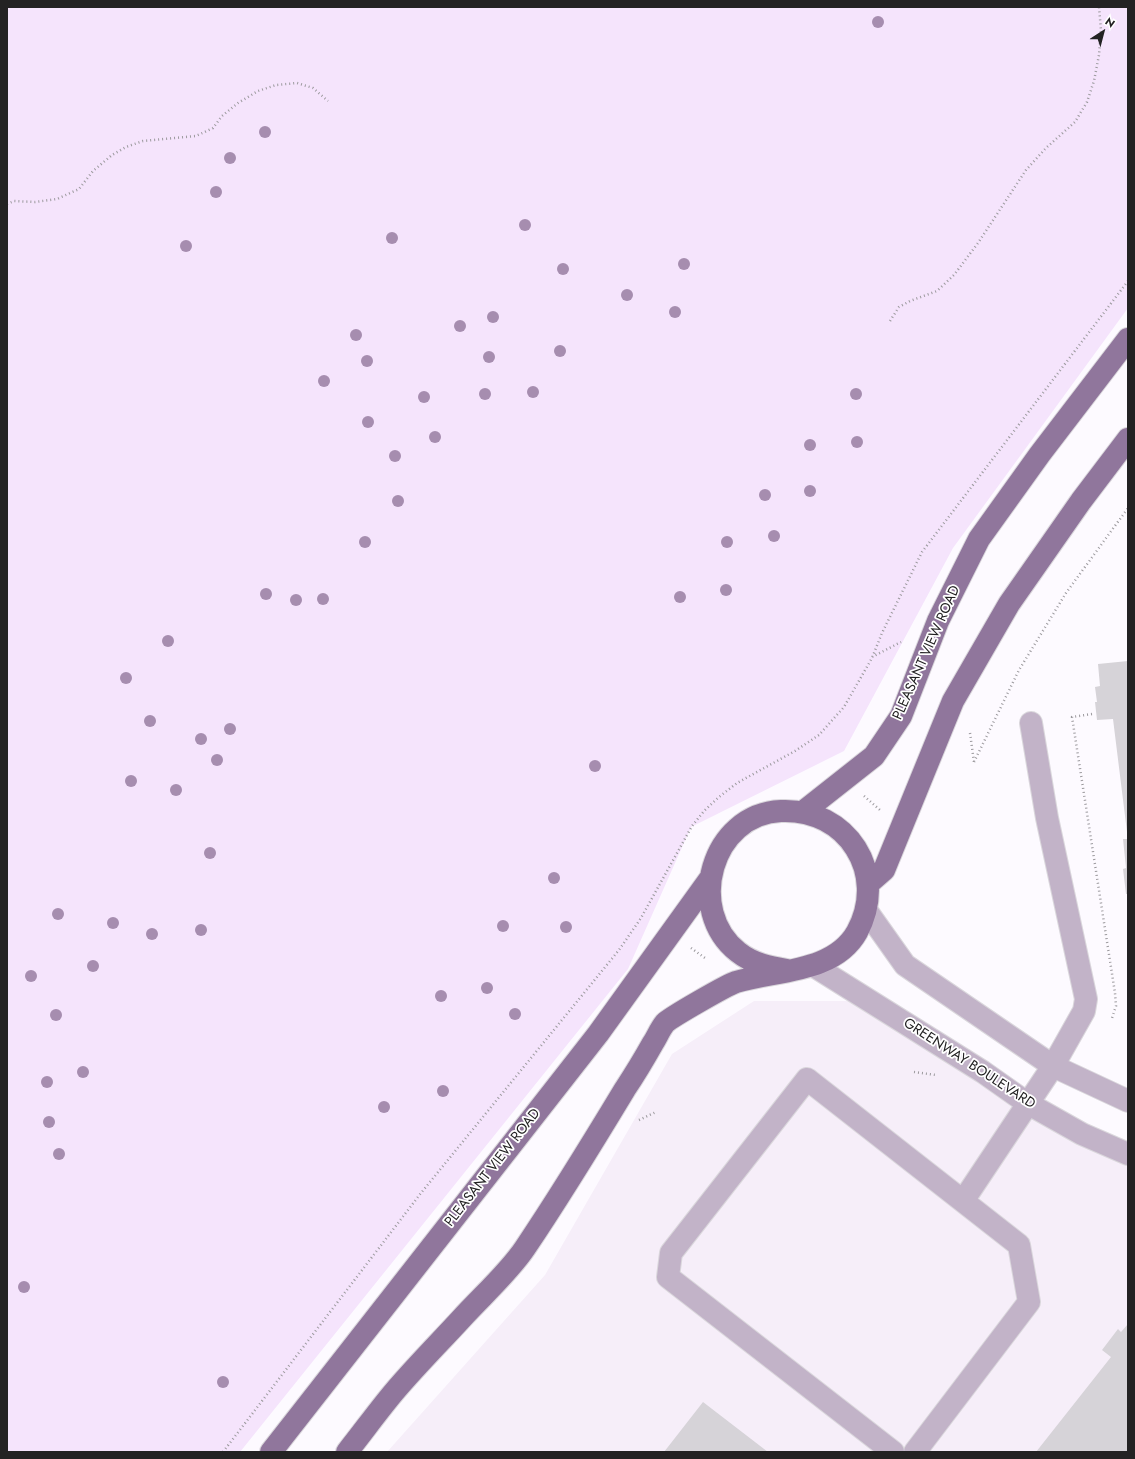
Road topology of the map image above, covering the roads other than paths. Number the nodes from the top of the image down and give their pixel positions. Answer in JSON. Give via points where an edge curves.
{"nodes":[{"id":1,"x":1128,"y":339,"type":"edge"},
{"id":2,"x":1128,"y":439,"type":"edge"},
{"id":3,"x":1031,"y":723,"type":"dead end"},
{"id":4,"x":803,"y":812,"type":"junction"},
{"id":5,"x":709,"y":880,"type":"junction"},
{"id":6,"x":868,"y":884,"type":"junction"},
{"id":7,"x":866,"y":910,"type":"junction"},
{"id":8,"x":814,"y":966,"type":"junction"},
{"id":9,"x":788,"y":970,"type":"junction"},
{"id":10,"x":1053,"y":1066,"type":"junction"},
{"id":11,"x":1128,"y":1101,"type":"edge"},
{"id":12,"x":1027,"y":1103,"type":"junction"},
{"id":13,"x":1128,"y":1154,"type":"edge"},
{"id":14,"x":963,"y":1201,"type":"junction"},
{"id":15,"x":271,"y":1452,"type":"edge"},
{"id":16,"x":347,"y":1452,"type":"edge"},
{"id":17,"x":893,"y":1452,"type":"edge"},
{"id":18,"x":915,"y":1452,"type":"edge"}],
"edges":[{"from":1,"to":4,"type":"main road","name":"PLEASANT VIEW ROAD","via":[[979,539],[938,621],[902,716],[874,756]]},
{"from":2,"to":6,"type":"main road","via":[[1081,501],[1005,611],[953,701],[884,870]]},
{"from":3,"to":10,"type":"street","via":[[1047,818],[1086,999],[1078,1024]]},
{"from":4,"to":5,"type":"main road","via":[[777,811],[753,818],[732,833],[717,855]]},
{"from":4,"to":6,"type":"main road","via":[[828,820],[848,837],[862,859]]},
{"from":5,"to":9,"type":"main road","via":[[710,906],[720,931],[738,952],[761,965]]},
{"from":5,"to":15,"type":"main road","name":"PLEASANT VIEW ROAD","via":[[598,1034]]},
{"from":6,"to":7,"type":"main road"},
{"from":7,"to":8,"type":"main road","via":[[856,934],[838,954]]},
{"from":7,"to":10,"type":"street","via":[[905,965]]},
{"from":8,"to":9,"type":"main road"},
{"from":8,"to":12,"type":"street","name":"GREENWAY BOULEVARD","via":[[983,1072]]},
{"from":9,"to":16,"type":"main road","via":[[733,983],[666,1022],[523,1252],[394,1392]]},
{"from":10,"to":11,"type":"street"},
{"from":10,"to":12,"type":"street"},
{"from":12,"to":13,"type":"street","name":"GREENWAY BOULEVARD","via":[[1082,1134]]},
{"from":12,"to":14,"type":"street"},
{"from":14,"to":17,"type":"street","via":[[807,1079],[671,1253],[668,1277]]},
{"from":14,"to":18,"type":"street","via":[[1019,1244],[1029,1302]]}]}
